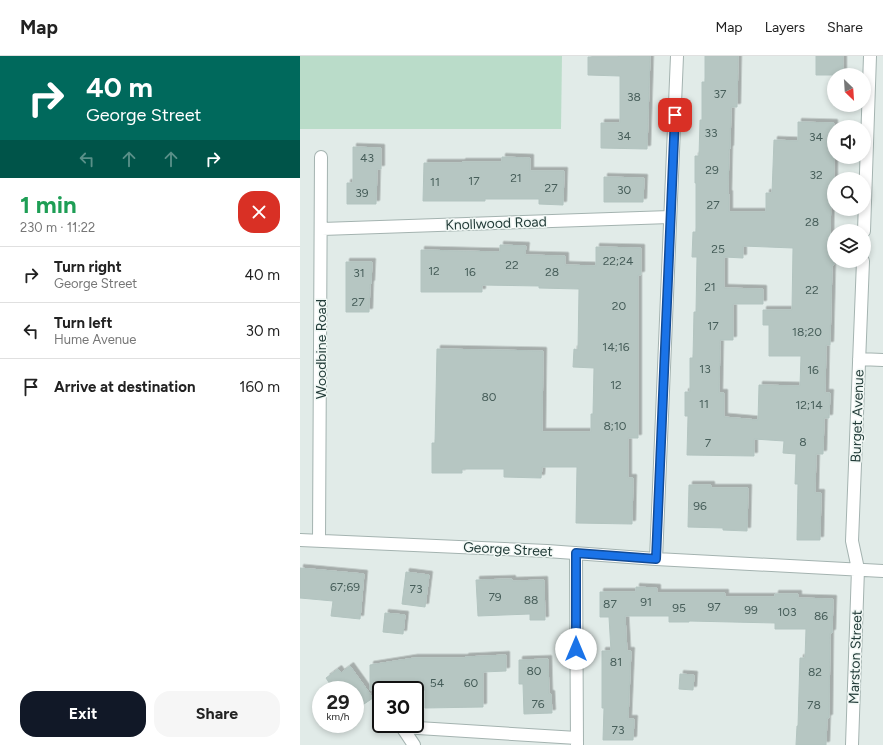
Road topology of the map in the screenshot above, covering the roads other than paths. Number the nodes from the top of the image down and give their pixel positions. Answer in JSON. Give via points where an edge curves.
{"nodes":[{"id":1,"x":677,"y":56,"type":"edge"},
{"id":2,"x":870,"y":56,"type":"edge"},
{"id":3,"x":321,"y":157,"type":"dead end"},
{"id":4,"x":670,"y":217,"type":"junction"},
{"id":5,"x":864,"y":224,"type":"edge"},
{"id":6,"x":322,"y":230,"type":"junction"},
{"id":7,"x":863,"y":268,"type":"edge"},
{"id":8,"x":859,"y":359,"type":"junction"},
{"id":9,"x":883,"y":360,"type":"edge"},
{"id":10,"x":300,"y":540,"type":"edge"},
{"id":11,"x":320,"y":540,"type":"junction"},
{"id":12,"x":576,"y":553,"type":"junction"},
{"id":13,"x":656,"y":559,"type":"junction"},
{"id":14,"x":858,"y":570,"type":"junction"},
{"id":15,"x":883,"y":571,"type":"edge"},
{"id":16,"x":577,"y":742,"type":"edge"},
{"id":17,"x":414,"y":745,"type":"edge"},
{"id":18,"x":852,"y":745,"type":"edge"}],
"edges":[{"from":1,"to":4,"type":"street"},
{"from":2,"to":5,"type":"street"},
{"from":3,"to":6,"type":"street","name":"Woodbine Road"},
{"from":4,"to":6,"type":"street","name":"Knollwood Road"},
{"from":4,"to":13,"type":"street"},
{"from":6,"to":11,"type":"street","name":"Woodbine Road"},
{"from":7,"to":8,"type":"street","name":"Burget Avenue"},
{"from":8,"to":9,"type":"street"},
{"from":8,"to":14,"type":"street","name":"Burget Avenue","via":[[852,541]]},
{"from":10,"to":11,"type":"street","name":"George Street"},
{"from":11,"to":12,"type":"street","name":"George Street"},
{"from":12,"to":13,"type":"street","name":"George Street"},
{"from":12,"to":16,"type":"street"},
{"from":13,"to":14,"type":"street","name":"George Street"},
{"from":14,"to":15,"type":"street","name":"George Street"},
{"from":14,"to":18,"type":"street","name":"Marston Street"},
{"from":16,"to":17,"type":"street","via":[[402,726]]}]}
